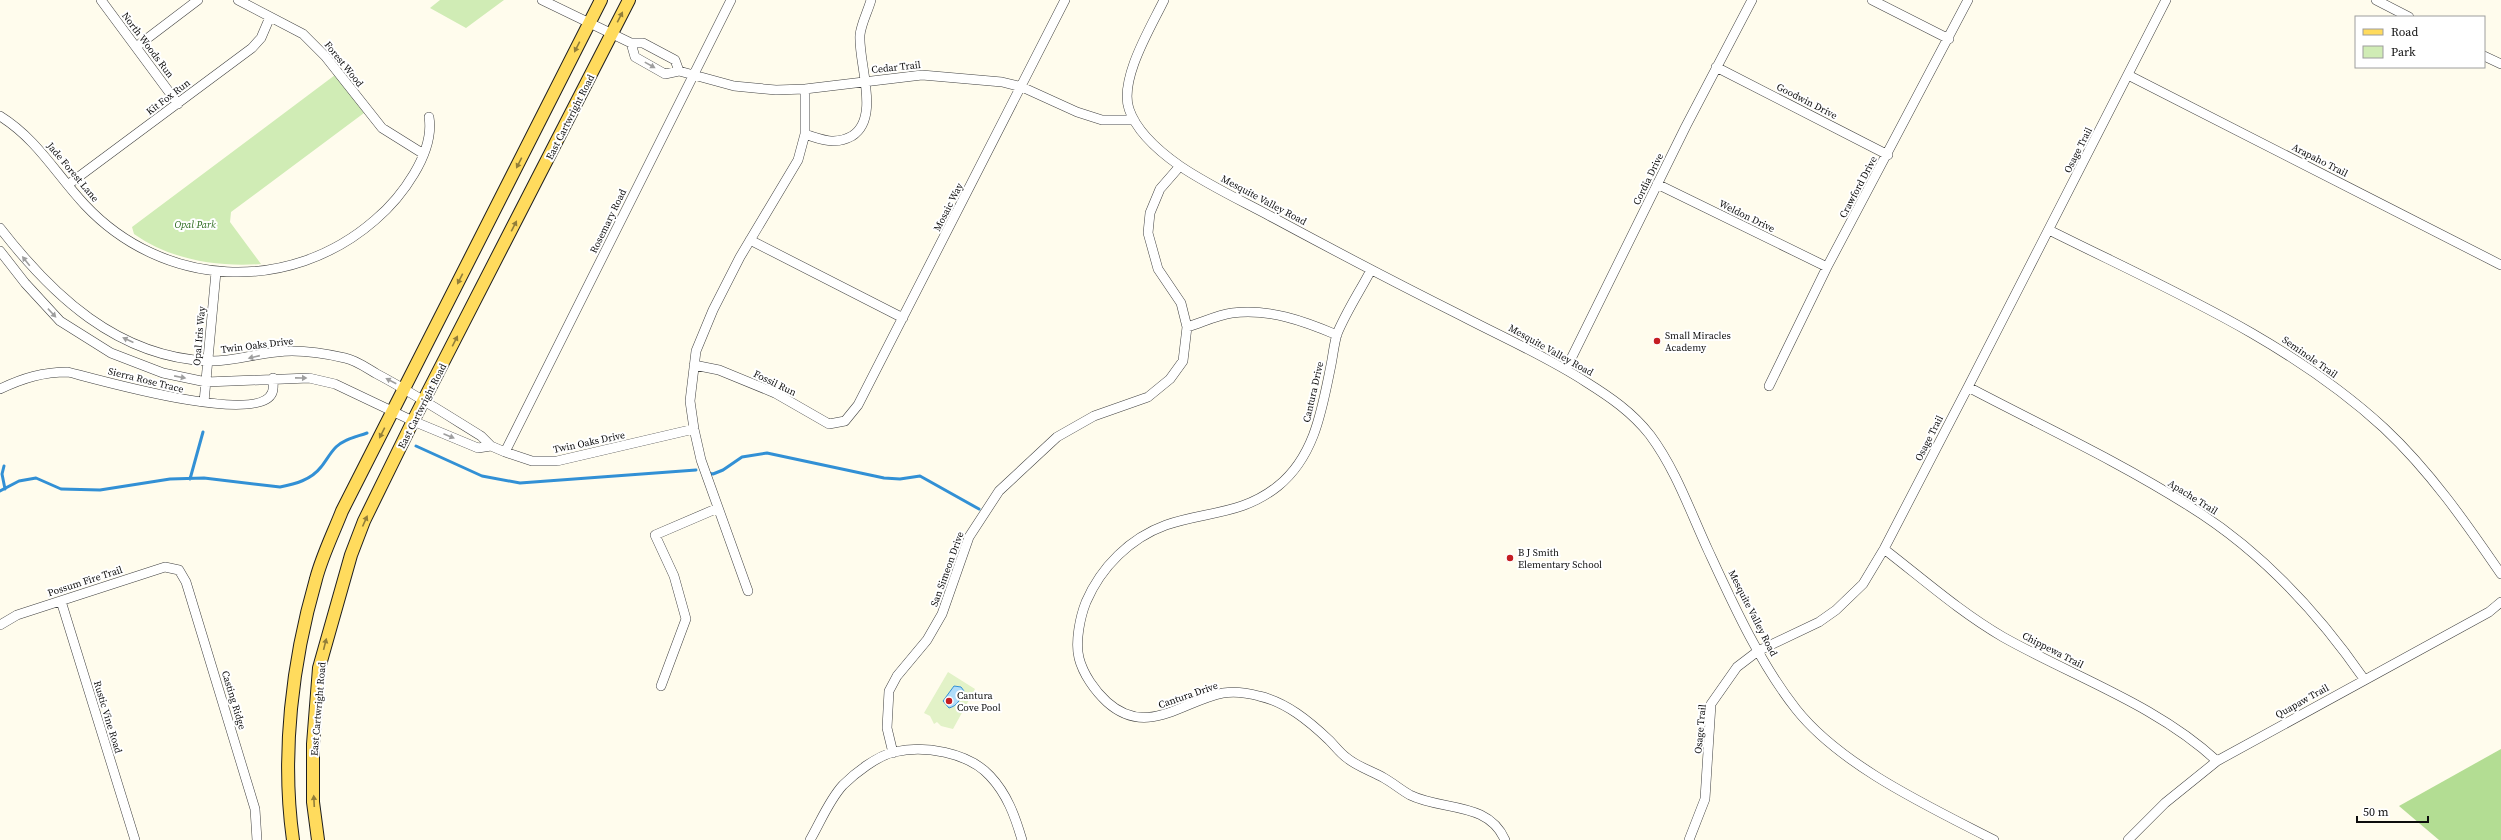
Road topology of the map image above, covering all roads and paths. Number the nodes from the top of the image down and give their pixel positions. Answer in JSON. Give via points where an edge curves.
{"nodes":[{"id":1,"x":101,"y":0,"type":"edge"},
{"id":2,"x":198,"y":0,"type":"edge"},
{"id":3,"x":238,"y":0,"type":"edge"},
{"id":4,"x":542,"y":0,"type":"edge"},
{"id":5,"x":601,"y":0,"type":"edge"},
{"id":6,"x":629,"y":0,"type":"edge"},
{"id":7,"x":731,"y":0,"type":"edge"},
{"id":8,"x":871,"y":0,"type":"edge"},
{"id":9,"x":1065,"y":0,"type":"edge"},
{"id":10,"x":1164,"y":0,"type":"edge"},
{"id":11,"x":1752,"y":0,"type":"edge"},
{"id":12,"x":1872,"y":0,"type":"edge"},
{"id":13,"x":1968,"y":0,"type":"edge"},
{"id":14,"x":2166,"y":0,"type":"edge"},
{"id":15,"x":2376,"y":0,"type":"edge"},
{"id":16,"x":2407,"y":16,"type":"edge"},
{"id":17,"x":270,"y":17,"type":"junction"},
{"id":18,"x":589,"y":24,"type":"junction"},
{"id":19,"x":612,"y":34,"type":"junction"},
{"id":20,"x":1949,"y":39,"type":"junction"},
{"id":21,"x":631,"y":43,"type":"junction"},
{"id":22,"x":136,"y":47,"type":"junction"},
{"id":23,"x":2485,"y":56,"type":"edge"},
{"id":24,"x":2501,"y":64,"type":"edge"},
{"id":25,"x":1716,"y":67,"type":"junction"},
{"id":26,"x":679,"y":71,"type":"junction"},
{"id":27,"x":692,"y":75,"type":"junction"},
{"id":28,"x":2128,"y":75,"type":"junction"},
{"id":29,"x":865,"y":82,"type":"junction"},
{"id":30,"x":1022,"y":87,"type":"junction"},
{"id":31,"x":805,"y":90,"type":"junction"},
{"id":32,"x":178,"y":104,"type":"junction"},
{"id":33,"x":0,"y":116,"type":"edge"},
{"id":34,"x":428,"y":117,"type":"dead end"},
{"id":35,"x":1134,"y":120,"type":"junction"},
{"id":36,"x":805,"y":134,"type":"junction"},
{"id":37,"x":422,"y":153,"type":"junction"},
{"id":38,"x":1888,"y":155,"type":"junction"},
{"id":39,"x":1180,"y":166,"type":"junction"},
{"id":40,"x":69,"y":184,"type":"junction"},
{"id":41,"x":1657,"y":184,"type":"junction"},
{"id":42,"x":0,"y":228,"type":"edge"},
{"id":43,"x":2049,"y":230,"type":"junction"},
{"id":44,"x":750,"y":240,"type":"junction"},
{"id":45,"x":0,"y":251,"type":"edge"},
{"id":46,"x":2501,"y":265,"type":"edge"},
{"id":47,"x":1827,"y":267,"type":"junction"},
{"id":48,"x":1371,"y":270,"type":"junction"},
{"id":49,"x":216,"y":272,"type":"junction"},
{"id":50,"x":903,"y":318,"type":"junction"},
{"id":51,"x":1187,"y":327,"type":"junction"},
{"id":52,"x":1337,"y":335,"type":"junction"},
{"id":53,"x":208,"y":361,"type":"junction"},
{"id":54,"x":694,"y":365,"type":"junction"},
{"id":55,"x":1566,"y":369,"type":"junction"},
{"id":56,"x":273,"y":378,"type":"junction"},
{"id":57,"x":206,"y":382,"type":"junction"},
{"id":58,"x":1770,"y":386,"type":"dead end"},
{"id":59,"x":1968,"y":387,"type":"junction"},
{"id":60,"x":0,"y":389,"type":"edge"},
{"id":61,"x":404,"y":389,"type":"junction"},
{"id":62,"x":424,"y":401,"type":"junction"},
{"id":63,"x":204,"y":402,"type":"junction"},
{"id":64,"x":393,"y":411,"type":"junction"},
{"id":65,"x":413,"y":421,"type":"junction"},
{"id":66,"x":845,"y":421,"type":"joint"},
{"id":67,"x":694,"y":429,"type":"junction"},
{"id":68,"x":491,"y":446,"type":"junction"},
{"id":69,"x":505,"y":452,"type":"junction"},
{"id":70,"x":718,"y":508,"type":"junction"},
{"id":71,"x":1884,"y":549,"type":"junction"},
{"id":72,"x":179,"y":570,"type":"joint"},
{"id":73,"x":2501,"y":574,"type":"edge"},
{"id":74,"x":748,"y":591,"type":"dead end"},
{"id":75,"x":61,"y":601,"type":"junction"},
{"id":76,"x":2501,"y":602,"type":"edge"},
{"id":77,"x":0,"y":625,"type":"edge"},
{"id":78,"x":1758,"y":651,"type":"junction"},
{"id":79,"x":2364,"y":679,"type":"junction"},
{"id":80,"x":661,"y":686,"type":"dead end"},
{"id":81,"x":892,"y":752,"type":"junction"},
{"id":82,"x":2217,"y":761,"type":"junction"},
{"id":83,"x":135,"y":840,"type":"edge"},
{"id":84,"x":257,"y":840,"type":"edge"},
{"id":85,"x":293,"y":840,"type":"edge"},
{"id":86,"x":318,"y":840,"type":"edge"},
{"id":87,"x":810,"y":840,"type":"edge"},
{"id":88,"x":1022,"y":840,"type":"edge"},
{"id":89,"x":1505,"y":840,"type":"edge"},
{"id":90,"x":1689,"y":840,"type":"edge"},
{"id":91,"x":1994,"y":840,"type":"edge"},
{"id":92,"x":2128,"y":840,"type":"edge"}],
"edges":[{"from":1,"to":22,"type":"street","name":"North Woods Run"},
{"from":2,"to":22,"type":"street"},
{"from":3,"to":17,"type":"street","name":"Forest Wood"},
{"from":4,"to":18,"type":"street"},
{"from":5,"to":18,"type":"main road"},
{"from":19,"to":6,"type":"main road","name":"East Cartwright Road","one_way":true},
{"from":7,"to":27,"type":"street","name":"Rosemary Road"},
{"from":8,"to":29,"type":"street","via":[[860,34]]},
{"from":9,"to":30,"type":"street","name":"Mosaic Way"},
{"from":10,"to":35,"type":"street","name":"Mesquite Valley Road","via":[[1130,75],[1128,106]]},
{"from":11,"to":25,"type":"street","name":"Cordia Drive"},
{"from":12,"to":20,"type":"street"},
{"from":13,"to":20,"type":"street","name":"Crawford Drive"},
{"from":14,"to":28,"type":"street","name":"Osage Trail"},
{"from":15,"to":16,"type":"street"},
{"from":17,"to":32,"type":"street","name":"Kit Fox Run","via":[[261,38],[252,48]]},
{"from":17,"to":37,"type":"street","name":"Forest Wood","via":[[303,34],[315,45],[382,128]]},
{"from":18,"to":19,"type":"street"},
{"from":18,"to":61,"type":"main road","one_way":true},
{"from":19,"to":21,"type":"street"},
{"from":62,"to":19,"type":"main road","name":"East Cartwright Road","one_way":true},
{"from":20,"to":38,"type":"street","name":"Crawford Drive"},
{"from":21,"to":26,"type":"street","via":[[643,42],[675,60]]},
{"from":21,"to":26,"type":"street","name":"Cedar Trail","one_way":true,"via":[[636,57],[665,74]]},
{"from":22,"to":32,"type":"street","name":"North Woods Run"},
{"from":23,"to":24,"type":"street"},
{"from":25,"to":38,"type":"street","name":"Goodwin Drive"},
{"from":25,"to":41,"type":"street","name":"Cordia Drive"},
{"from":26,"to":27,"type":"street","name":"Cedar Trail"},
{"from":27,"to":31,"type":"street","name":"Cedar Trail","via":[[734,86]]},
{"from":27,"to":69,"type":"street","name":"Rosemary Road"},
{"from":28,"to":43,"type":"street","name":"Osage Trail"},
{"from":28,"to":46,"type":"street","name":"Arapaho Trail"},
{"from":29,"to":30,"type":"street","name":"Cedar Trail","via":[[922,74],[1002,82]]},
{"from":29,"to":31,"type":"street","name":"Cedar Trail"},
{"from":29,"to":36,"type":"street","via":[[865,122],[859,131],[847,139],[834,142]]},
{"from":30,"to":35,"type":"street","name":"Cedar Trail","via":[[1102,120]]},
{"from":30,"to":50,"type":"street","name":"Mosaic Way"},
{"from":31,"to":36,"type":"street"},
{"from":32,"to":40,"type":"street","name":"Kit Fox Run"},
{"from":33,"to":40,"type":"street","name":"Jade Forest Lane","via":[[34,143]]},
{"from":34,"to":37,"type":"street","name":"Jade Forest Lane","via":[[430,133]]},
{"from":35,"to":39,"type":"street","name":"Mesquite Valley Road","via":[[1150,142]]},
{"from":36,"to":44,"type":"street","via":[[798,160]]},
{"from":37,"to":49,"type":"street","name":"Jade Forest Lane","via":[[402,193],[366,228],[343,244],[303,262],[269,270],[245,273]]},
{"from":38,"to":47,"type":"street","name":"Crawford Drive"},
{"from":39,"to":48,"type":"street","name":"Mesquite Valley Road"},
{"from":39,"to":51,"type":"street","name":"San Simeon Drive","via":[[1160,189],[1150,213],[1148,233],[1158,269],[1180,302]]},
{"from":40,"to":49,"type":"street","name":"Jade Forest Lane","via":[[100,219],[136,244],[162,257]]},
{"from":41,"to":47,"type":"street","name":"Weldon Drive"},
{"from":41,"to":55,"type":"street","name":"Cordia Drive"},
{"from":53,"to":42,"type":"street","name":"Twin Oaks Drive","one_way":true,"via":[[159,353],[98,325],[73,308],[38,275]]},
{"from":43,"to":59,"type":"street","name":"Osage Trail"},
{"from":43,"to":73,"type":"street","name":"Seminole Trail","via":[[2224,318],[2280,349],[2316,373],[2359,406],[2413,458],[2463,519]]},
{"from":44,"to":50,"type":"street"},
{"from":44,"to":54,"type":"street","via":[[713,310],[696,351]]},
{"from":45,"to":57,"type":"street","name":"Twin Oaks Drive","one_way":true,"via":[[25,283],[66,325],[111,353],[163,373]]},
{"from":47,"to":58,"type":"street","name":"Crawford Drive"},
{"from":48,"to":52,"type":"street","name":"Cantura Drive"},
{"from":48,"to":55,"type":"street","name":"Mesquite Valley Road"},
{"from":49,"to":53,"type":"street","name":"Opal Iris Way"},
{"from":50,"to":66,"type":"street","name":"Mosaic Way","via":[[858,404]]},
{"from":51,"to":52,"type":"street","via":[[1231,313],[1254,312],[1295,319]]},
{"from":51,"to":81,"type":"street","name":"San Simeon Drive","via":[[1183,361],[1170,379],[1148,397],[1094,416],[1057,437],[999,491],[969,537],[942,614],[927,640],[897,676],[889,691],[886,728]]},
{"from":52,"to":89,"type":"street","name":"Cantura Drive","via":[[1320,421],[1292,473],[1264,497],[1243,507],[1167,525],[1126,548],[1103,572],[1091,592],[1082,618],[1078,657],[1101,696],[1116,710],[1136,717],[1156,717],[1223,693],[1241,692],[1280,702],[1305,720],[1346,758],[1413,796],[1466,808],[1484,816]]},
{"from":53,"to":57,"type":"street","name":"Opal Iris Way"},
{"from":61,"to":53,"type":"street","name":"Twin Oaks Drive","one_way":true,"via":[[347,358],[296,350],[238,360]]},
{"from":54,"to":66,"type":"street","name":"Fossil Run","via":[[719,370],[774,394],[829,424]]},
{"from":54,"to":67,"type":"street","via":[[690,401]]},
{"from":55,"to":78,"type":"street","name":"Mesquite Valley Road","via":[[1626,409],[1671,466],[1708,550]]},
{"from":56,"to":57,"type":"street","name":"Twin Oaks Drive"},
{"from":56,"to":63,"type":"street","name":"Sierra Rose Trace","via":[[272,393],[258,401],[241,404]]},
{"from":56,"to":64,"type":"street","name":"Twin Oaks Drive","one_way":true,"via":[[309,378],[335,384]]},
{"from":57,"to":63,"type":"street","name":"Opal Iris Way"},
{"from":59,"to":71,"type":"street","name":"Osage Trail"},
{"from":59,"to":79,"type":"street","name":"Apache Trail","via":[[2121,467],[2189,506],[2220,528],[2286,583],[2338,642]]},
{"from":60,"to":63,"type":"street","name":"Sierra Rose Trace","via":[[33,375],[68,372],[183,401]]},
{"from":61,"to":62,"type":"street","name":"Twin Oaks Drive"},
{"from":61,"to":64,"type":"main road"},
{"from":62,"to":65,"type":"main road","name":"East Cartwright Road"},
{"from":62,"to":68,"type":"street","name":"Twin Oaks Drive","via":[[481,436]]},
{"from":64,"to":65,"type":"street","name":"Twin Oaks Drive"},
{"from":64,"to":85,"type":"main road","one_way":true,"via":[[342,512],[316,579],[300,650],[289,731],[289,811]]},
{"from":65,"to":68,"type":"street","name":"Twin Oaks Drive","one_way":true,"via":[[478,448]]},
{"from":86,"to":65,"type":"main road","name":"East Cartwright Road","one_way":true,"via":[[313,802],[313,744],[319,668],[351,555],[364,521]]},
{"from":67,"to":69,"type":"street","name":"Twin Oaks Drive","via":[[556,461],[532,461]]},
{"from":67,"to":70,"type":"street","via":[[701,460]]},
{"from":68,"to":69,"type":"street","name":"Twin Oaks Drive"},
{"from":70,"to":74,"type":"street"},
{"from":70,"to":80,"type":"street","via":[[655,535],[674,576],[686,619]]},
{"from":71,"to":78,"type":"street","name":"Osage Trail","via":[[1863,584],[1836,610],[1801,632]]},
{"from":71,"to":82,"type":"street","name":"Chippewa Trail","via":[[2004,637],[2133,703],[2198,743]]},
{"from":72,"to":75,"type":"street","name":"Possum Fire Trail","via":[[165,567]]},
{"from":72,"to":84,"type":"street","name":"Casting Ridge","via":[[186,582],[255,809]]},
{"from":75,"to":77,"type":"street","name":"Possum Fire Trail","via":[[17,615]]},
{"from":75,"to":83,"type":"street","name":"Rustic Vine Road"},
{"from":76,"to":79,"type":"street","name":"Quapaw Trail","via":[[2489,612]]},
{"from":78,"to":90,"type":"street","name":"Osage Trail","via":[[1737,667],[1711,704],[1705,799]]},
{"from":78,"to":91,"type":"street","name":"Mesquite Valley Road","via":[[1797,710],[1815,730],[1850,759]]},
{"from":79,"to":82,"type":"street","name":"Quapaw Trail"},
{"from":81,"to":87,"type":"street","via":[[859,772],[842,786]]},
{"from":81,"to":88,"type":"street","via":[[928,750],[952,754],[973,762],[990,775],[1005,795]]},
{"from":82,"to":92,"type":"street","name":"Quapaw Trail","via":[[2165,803]]}]}
